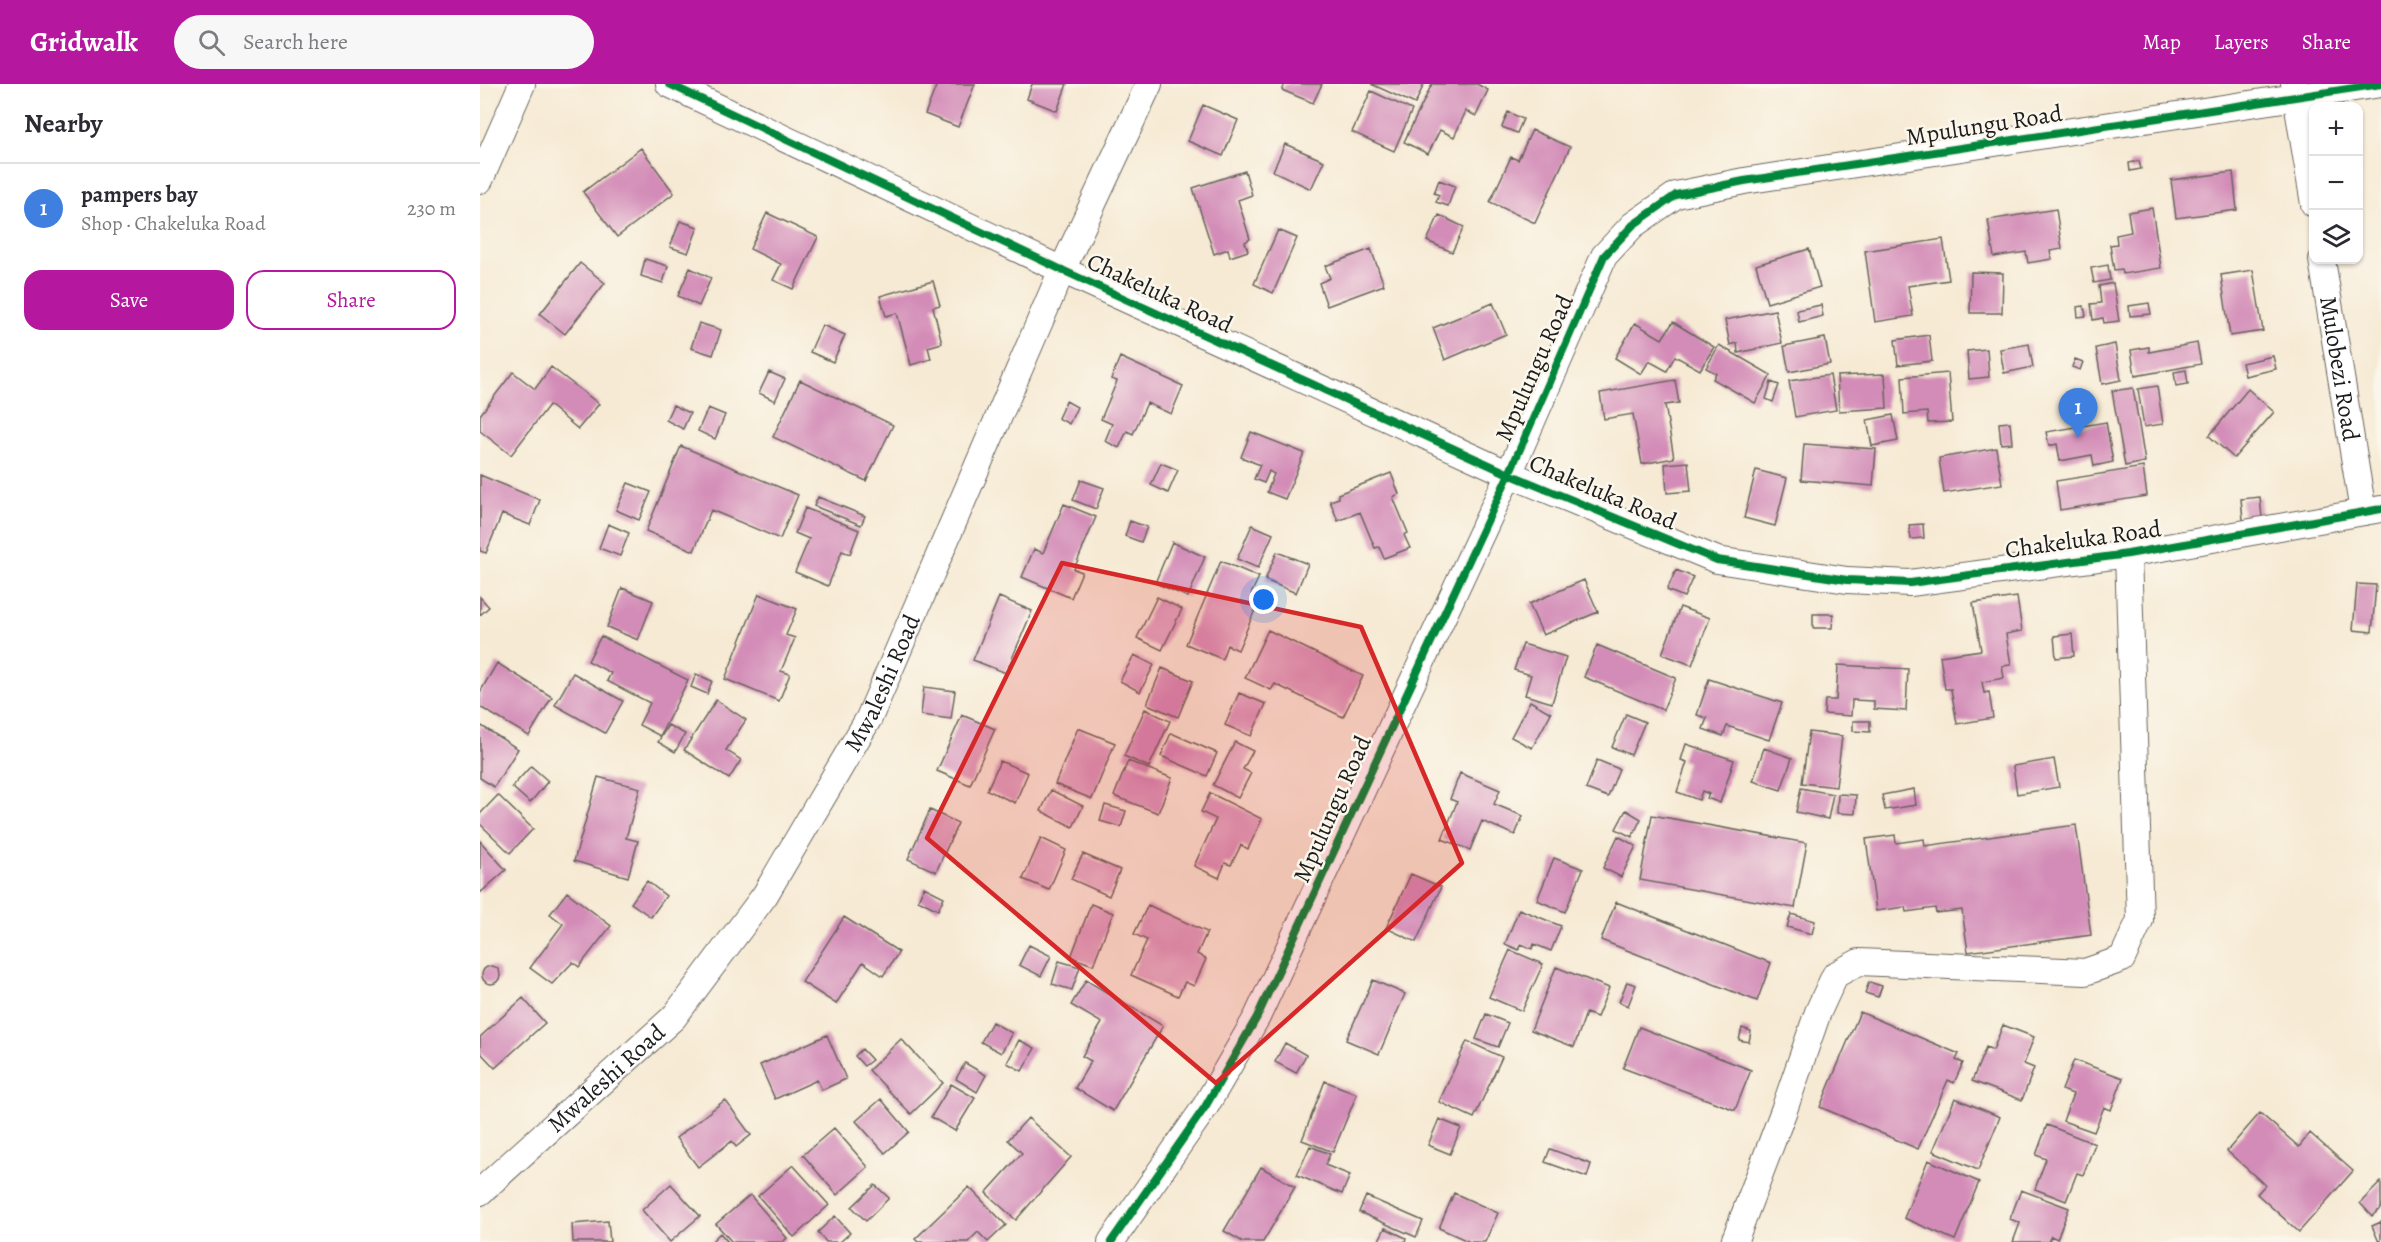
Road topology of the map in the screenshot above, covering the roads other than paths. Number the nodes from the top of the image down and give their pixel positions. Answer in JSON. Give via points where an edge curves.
{"nodes":[{"id":1,"x":522,"y":84,"type":"edge"},
{"id":2,"x":669,"y":84,"type":"edge"},
{"id":3,"x":1149,"y":84,"type":"edge"},
{"id":4,"x":2381,"y":84,"type":"edge"},
{"id":5,"x":2295,"y":91,"type":"edge"},
{"id":6,"x":2309,"y":179,"type":"edge"},
{"id":7,"x":480,"y":180,"type":"edge"},
{"id":8,"x":2323,"y":264,"type":"edge"},
{"id":9,"x":1062,"y":270,"type":"junction"},
{"id":10,"x":1509,"y":474,"type":"junction"},
{"id":11,"x":2372,"y":511,"type":"edge"},
{"id":12,"x":2127,"y":554,"type":"junction"},
{"id":13,"x":480,"y":1192,"type":"edge"},
{"id":14,"x":1111,"y":1242,"type":"edge"},
{"id":15,"x":1734,"y":1242,"type":"edge"}],
"edges":[{"from":1,"to":7,"type":"street"},
{"from":2,"to":9,"type":"street","name":"Chakeluka Road"},
{"from":3,"to":9,"type":"street","name":"Mwaleshi Road"},
{"from":4,"to":5,"type":"street","name":"Mpulungu Road"},
{"from":5,"to":6,"type":"street"},
{"from":5,"to":10,"type":"street","name":"Mpulungu Road","via":[[1676,195],[1633,225],[1604,256]]},
{"from":8,"to":11,"type":"street","name":"Mulobezi Road"},
{"from":9,"to":10,"type":"street","name":"Chakeluka Road"},
{"from":9,"to":13,"type":"street","name":"Mwaleshi Road","via":[[869,718],[765,895],[674,1017]]},
{"from":10,"to":12,"type":"street","name":"Chakeluka Road","via":[[1717,560],[1847,580],[1910,583]]},
{"from":10,"to":14,"type":"street","name":"Mpulungu Road","via":[[1257,1017],[1205,1107]]},
{"from":11,"to":12,"type":"street","name":"Chakeluka Road"},
{"from":12,"to":15,"type":"street","via":[[2140,920],[2122,959],[2085,972],[1859,962],[1835,975]]}]}
